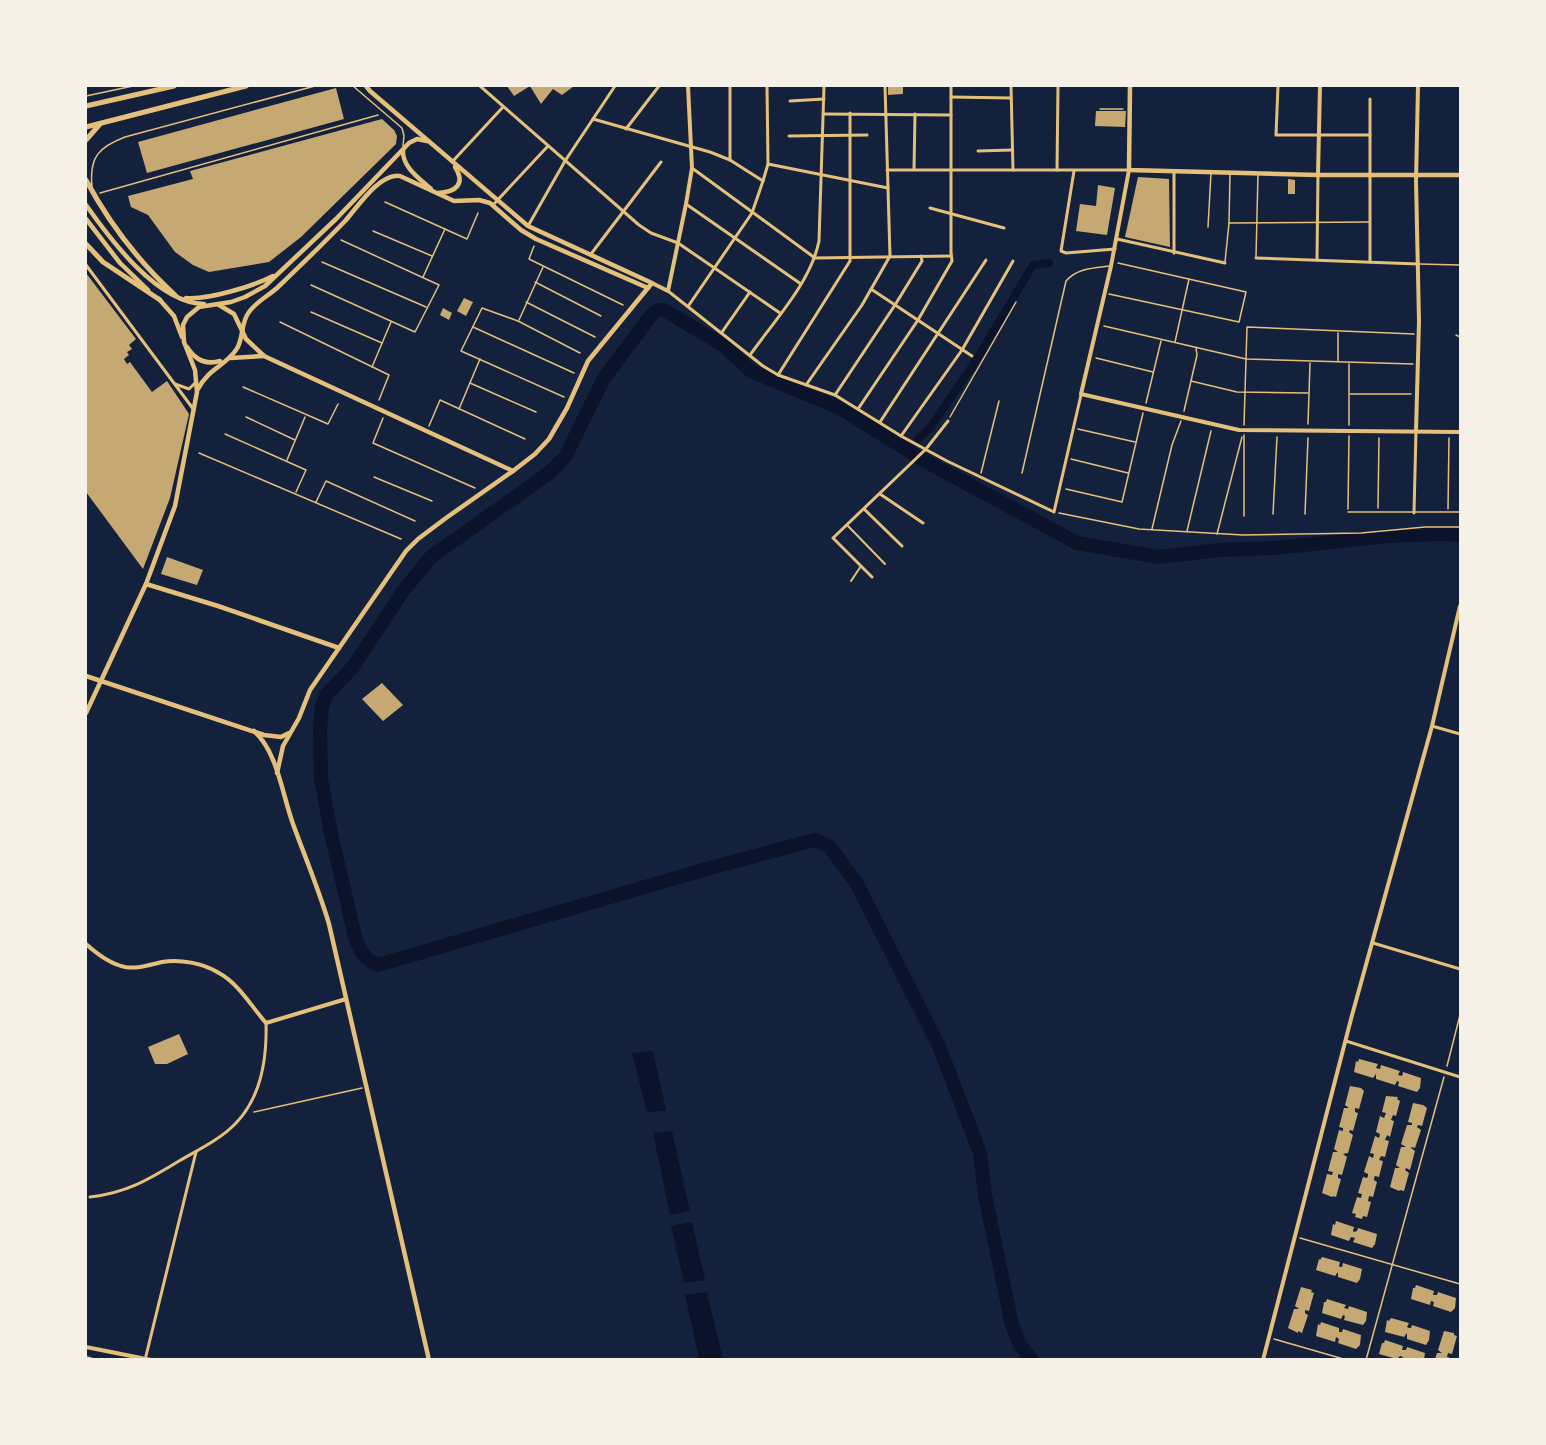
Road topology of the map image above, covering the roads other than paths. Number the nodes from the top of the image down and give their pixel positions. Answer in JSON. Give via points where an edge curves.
{"nodes":[{"id":1,"x":133,"y":86,"type":"edge"},
{"id":2,"x":174,"y":86,"type":"edge"},
{"id":3,"x":246,"y":86,"type":"edge"},
{"id":4,"x":315,"y":86,"type":"edge"},
{"id":5,"x":353,"y":86,"type":"edge"},
{"id":6,"x":366,"y":86,"type":"edge"},
{"id":7,"x":480,"y":86,"type":"edge"},
{"id":8,"x":659,"y":86,"type":"edge"},
{"id":9,"x":688,"y":86,"type":"edge"},
{"id":10,"x":730,"y":86,"type":"edge"},
{"id":11,"x":767,"y":86,"type":"edge"},
{"id":12,"x":824,"y":86,"type":"edge"},
{"id":13,"x":885,"y":86,"type":"edge"},
{"id":14,"x":951,"y":86,"type":"edge"},
{"id":15,"x":1011,"y":86,"type":"edge"},
{"id":16,"x":1058,"y":86,"type":"edge"},
{"id":17,"x":1130,"y":86,"type":"edge"},
{"id":18,"x":1278,"y":86,"type":"edge"},
{"id":19,"x":1320,"y":86,"type":"edge"},
{"id":20,"x":1418,"y":86,"type":"edge"},
{"id":21,"x":613,"y":87,"type":"edge"},
{"id":22,"x":86,"y":96,"type":"edge"},
{"id":23,"x":951,"y":97,"type":"junction"},
{"id":24,"x":1011,"y":98,"type":"junction"},
{"id":25,"x":824,"y":99,"type":"junction"},
{"id":26,"x":1371,"y":99,"type":"dead end"},
{"id":27,"x":790,"y":100,"type":"dead end"},
{"id":28,"x":86,"y":106,"type":"edge"},
{"id":29,"x":503,"y":107,"type":"junction"},
{"id":30,"x":824,"y":114,"type":"junction"},
{"id":31,"x":850,"y":114,"type":"junction"},
{"id":32,"x":885,"y":114,"type":"junction"},
{"id":33,"x":915,"y":114,"type":"junction"},
{"id":34,"x":951,"y":115,"type":"junction"},
{"id":35,"x":593,"y":119,"type":"junction"},
{"id":36,"x":101,"y":123,"type":"junction"},
{"id":37,"x":86,"y":127,"type":"edge"},
{"id":38,"x":626,"y":129,"type":"junction"},
{"id":39,"x":789,"y":135,"type":"dead end"},
{"id":40,"x":823,"y":135,"type":"junction"},
{"id":41,"x":850,"y":135,"type":"junction"},
{"id":42,"x":867,"y":135,"type":"dead end"},
{"id":43,"x":1319,"y":135,"type":"junction"},
{"id":44,"x":1370,"y":135,"type":"junction"},
{"id":45,"x":86,"y":140,"type":"edge"},
{"id":46,"x":429,"y":142,"type":"junction"},
{"id":47,"x":548,"y":146,"type":"junction"},
{"id":48,"x":691,"y":146,"type":"junction"},
{"id":49,"x":403,"y":150,"type":"junction"},
{"id":50,"x":978,"y":150,"type":"dead end"},
{"id":51,"x":1012,"y":150,"type":"junction"},
{"id":52,"x":730,"y":160,"type":"junction"},
{"id":53,"x":566,"y":161,"type":"junction"},
{"id":54,"x":452,"y":162,"type":"junction"},
{"id":55,"x":662,"y":162,"type":"dead end"},
{"id":56,"x":768,"y":164,"type":"junction"},
{"id":57,"x":692,"y":168,"type":"junction"},
{"id":58,"x":887,"y":170,"type":"junction"},
{"id":59,"x":914,"y":170,"type":"junction"},
{"id":60,"x":951,"y":170,"type":"junction"},
{"id":61,"x":1012,"y":170,"type":"junction"},
{"id":62,"x":1057,"y":170,"type":"junction"},
{"id":63,"x":1074,"y":170,"type":"junction"},
{"id":64,"x":1129,"y":170,"type":"junction"},
{"id":65,"x":1174,"y":172,"type":"junction"},
{"id":66,"x":1211,"y":172,"type":"junction"},
{"id":67,"x":1230,"y":173,"type":"junction"},
{"id":68,"x":1258,"y":173,"type":"junction"},
{"id":69,"x":820,"y":174,"type":"junction"},
{"id":70,"x":1370,"y":174,"type":"junction"},
{"id":71,"x":1318,"y":175,"type":"junction"},
{"id":72,"x":1416,"y":175,"type":"junction"},
{"id":73,"x":1461,"y":175,"type":"edge"},
{"id":74,"x":86,"y":180,"type":"edge"},
{"id":75,"x":763,"y":181,"type":"junction"},
{"id":76,"x":851,"y":181,"type":"junction"},
{"id":77,"x":888,"y":188,"type":"junction"},
{"id":78,"x":436,"y":193,"type":"junction"},
{"id":79,"x":93,"y":195,"type":"junction"},
{"id":80,"x":495,"y":203,"type":"junction"},
{"id":81,"x":687,"y":204,"type":"junction"},
{"id":82,"x":86,"y":205,"type":"edge"},
{"id":83,"x":930,"y":207,"type":"dead end"},
{"id":84,"x":623,"y":212,"type":"junction"},
{"id":85,"x":752,"y":213,"type":"junction"},
{"id":86,"x":951,"y":213,"type":"junction"},
{"id":87,"x":86,"y":219,"type":"edge"},
{"id":88,"x":1370,"y":222,"type":"junction"},
{"id":89,"x":1229,"y":223,"type":"junction"},
{"id":90,"x":1258,"y":223,"type":"junction"},
{"id":91,"x":1316,"y":223,"type":"junction"},
{"id":92,"x":528,"y":226,"type":"junction"},
{"id":93,"x":1208,"y":227,"type":"dead end"},
{"id":94,"x":1004,"y":228,"type":"dead end"},
{"id":95,"x":733,"y":239,"type":"junction"},
{"id":96,"x":1117,"y":239,"type":"junction"},
{"id":97,"x":678,"y":243,"type":"junction"},
{"id":98,"x":86,"y":244,"type":"edge"},
{"id":99,"x":1115,"y":249,"type":"junction"},
{"id":100,"x":1174,"y":253,"type":"junction"},
{"id":101,"x":590,"y":255,"type":"junction"},
{"id":102,"x":890,"y":256,"type":"junction"},
{"id":103,"x":921,"y":256,"type":"junction"},
{"id":104,"x":951,"y":256,"type":"junction"},
{"id":105,"x":851,"y":257,"type":"junction"},
{"id":106,"x":815,"y":258,"type":"junction"},
{"id":107,"x":1256,"y":258,"type":"joint"},
{"id":108,"x":986,"y":260,"type":"dead end"},
{"id":109,"x":1317,"y":260,"type":"junction"},
{"id":110,"x":1013,"y":261,"type":"dead end"},
{"id":111,"x":1370,"y":262,"type":"junction"},
{"id":112,"x":1225,"y":263,"type":"joint"},
{"id":113,"x":1112,"y":264,"type":"junction"},
{"id":114,"x":1418,"y":264,"type":"junction"},
{"id":115,"x":86,"y":265,"type":"edge"},
{"id":116,"x":1461,"y":265,"type":"edge"},
{"id":117,"x":715,"y":268,"type":"junction"},
{"id":118,"x":278,"y":274,"type":"junction"},
{"id":119,"x":652,"y":283,"type":"junction"},
{"id":120,"x":801,"y":284,"type":"junction"},
{"id":121,"x":648,"y":288,"type":"junction"},
{"id":122,"x":872,"y":289,"type":"junction"},
{"id":123,"x":668,"y":291,"type":"junction"},
{"id":124,"x":750,"y":292,"type":"junction"},
{"id":125,"x":176,"y":295,"type":"junction"},
{"id":126,"x":182,"y":298,"type":"junction"},
{"id":127,"x":160,"y":300,"type":"junction"},
{"id":128,"x":211,"y":303,"type":"junction"},
{"id":129,"x":895,"y":305,"type":"junction"},
{"id":130,"x":689,"y":306,"type":"junction"},
{"id":131,"x":780,"y":313,"type":"junction"},
{"id":132,"x":918,"y":320,"type":"junction"},
{"id":133,"x":241,"y":329,"type":"junction"},
{"id":134,"x":722,"y":332,"type":"junction"},
{"id":135,"x":938,"y":334,"type":"junction"},
{"id":136,"x":1456,"y":335,"type":"dead end"},
{"id":137,"x":1461,"y":336,"type":"edge"},
{"id":138,"x":184,"y":342,"type":"junction"},
{"id":139,"x":962,"y":350,"type":"junction"},
{"id":140,"x":750,"y":355,"type":"junction"},
{"id":141,"x":264,"y":356,"type":"junction"},
{"id":142,"x":972,"y":356,"type":"dead end"},
{"id":143,"x":227,"y":359,"type":"junction"},
{"id":144,"x":778,"y":375,"type":"junction"},
{"id":145,"x":197,"y":381,"type":"junction"},
{"id":146,"x":174,"y":383,"type":"junction"},
{"id":147,"x":806,"y":385,"type":"junction"},
{"id":148,"x":197,"y":392,"type":"junction"},
{"id":149,"x":1081,"y":394,"type":"junction"},
{"id":150,"x":835,"y":396,"type":"junction"},
{"id":151,"x":858,"y":409,"type":"junction"},
{"id":152,"x":194,"y":410,"type":"junction"},
{"id":153,"x":948,"y":421,"type":"road end"},
{"id":154,"x":880,"y":422,"type":"junction"},
{"id":155,"x":1416,"y":431,"type":"junction"},
{"id":156,"x":1461,"y":432,"type":"edge"},
{"id":157,"x":901,"y":436,"type":"junction"},
{"id":158,"x":926,"y":449,"type":"junction"},
{"id":159,"x":513,"y":471,"type":"junction"},
{"id":160,"x":1022,"y":473,"type":"dead end"},
{"id":161,"x":880,"y":494,"type":"junction"},
{"id":162,"x":864,"y":509,"type":"junction"},
{"id":163,"x":1348,"y":512,"type":"road end"},
{"id":164,"x":1461,"y":512,"type":"edge"},
{"id":165,"x":1414,"y":513,"type":"junction"},
{"id":166,"x":923,"y":523,"type":"dead end"},
{"id":167,"x":847,"y":525,"type":"junction"},
{"id":168,"x":902,"y":546,"type":"dead end"},
{"id":169,"x":885,"y":564,"type":"dead end"},
{"id":170,"x":861,"y":566,"type":"junction"},
{"id":171,"x":872,"y":577,"type":"dead end"},
{"id":172,"x":851,"y":581,"type":"dead end"},
{"id":173,"x":146,"y":584,"type":"junction"},
{"id":174,"x":1461,"y":606,"type":"edge"},
{"id":175,"x":339,"y":648,"type":"junction"},
{"id":176,"x":86,"y":676,"type":"edge"},
{"id":177,"x":100,"y":681,"type":"junction"},
{"id":178,"x":86,"y":713,"type":"edge"},
{"id":179,"x":1432,"y":726,"type":"junction"},
{"id":180,"x":254,"y":731,"type":"junction"},
{"id":181,"x":292,"y":731,"type":"junction"},
{"id":182,"x":1461,"y":734,"type":"edge"},
{"id":183,"x":277,"y":773,"type":"junction"},
{"id":184,"x":1372,"y":942,"type":"junction"},
{"id":185,"x":86,"y":944,"type":"edge"},
{"id":186,"x":1461,"y":969,"type":"edge"},
{"id":187,"x":346,"y":999,"type":"junction"},
{"id":188,"x":266,"y":1023,"type":"junction"},
{"id":189,"x":1346,"y":1041,"type":"junction"},
{"id":190,"x":1461,"y":1077,"type":"edge"},
{"id":191,"x":196,"y":1152,"type":"junction"},
{"id":192,"x":88,"y":1198,"type":"edge"},
{"id":193,"x":86,"y":1347,"type":"edge"},
{"id":194,"x":86,"y":1358,"type":"edge"},
{"id":195,"x":93,"y":1359,"type":"edge"},
{"id":196,"x":147,"y":1359,"type":"edge"},
{"id":197,"x":429,"y":1359,"type":"edge"},
{"id":198,"x":1263,"y":1359,"type":"edge"}],
"edges":[{"from":1,"to":22,"type":"lane"},
{"from":2,"to":28,"type":"main road"},
{"from":3,"to":36,"type":"main road"},
{"from":4,"to":79,"type":"lane","via":[[110,143],[94,162]]},
{"from":5,"to":49,"type":"lane","via":[[402,128]]},
{"from":6,"to":46,"type":"main road"},
{"from":7,"to":29,"type":"street"},
{"from":8,"to":38,"type":"street"},
{"from":9,"to":48,"type":"street"},
{"from":10,"to":52,"type":"street"},
{"from":11,"to":56,"type":"street"},
{"from":12,"to":25,"type":"street"},
{"from":13,"to":32,"type":"street"},
{"from":14,"to":23,"type":"street"},
{"from":15,"to":24,"type":"street"},
{"from":16,"to":62,"type":"street"},
{"from":17,"to":64,"type":"main road"},
{"from":18,"to":43,"type":"street","via":[[1276,135]]},
{"from":19,"to":43,"type":"street"},
{"from":20,"to":72,"type":"street"},
{"from":21,"to":35,"type":"street"},
{"from":23,"to":24,"type":"street"},
{"from":23,"to":34,"type":"street"},
{"from":24,"to":51,"type":"street"},
{"from":25,"to":27,"type":"street"},
{"from":25,"to":30,"type":"street"},
{"from":26,"to":44,"type":"street"},
{"from":29,"to":47,"type":"street"},
{"from":29,"to":54,"type":"street"},
{"from":30,"to":31,"type":"street"},
{"from":30,"to":40,"type":"street"},
{"from":31,"to":32,"type":"street"},
{"from":31,"to":41,"type":"street"},
{"from":32,"to":33,"type":"street"},
{"from":32,"to":58,"type":"street"},
{"from":33,"to":34,"type":"street"},
{"from":33,"to":59,"type":"street"},
{"from":34,"to":60,"type":"street"},
{"from":35,"to":38,"type":"street"},
{"from":35,"to":53,"type":"street"},
{"from":36,"to":37,"type":"main road"},
{"from":36,"to":45,"type":"main road"},
{"from":38,"to":48,"type":"street"},
{"from":39,"to":40,"type":"street"},
{"from":40,"to":41,"type":"street"},
{"from":40,"to":69,"type":"street"},
{"from":41,"to":42,"type":"street"},
{"from":41,"to":76,"type":"street"},
{"from":43,"to":44,"type":"street"},
{"from":43,"to":71,"type":"street"},
{"from":44,"to":70,"type":"street"},
{"from":46,"to":49,"type":"main road","via":[[413,140]]},
{"from":46,"to":54,"type":"main road"},
{"from":47,"to":53,"type":"street"},
{"from":47,"to":80,"type":"street"},
{"from":48,"to":52,"type":"street"},
{"from":48,"to":57,"type":"street"},
{"from":49,"to":78,"type":"main road","via":[[407,165]]},
{"from":49,"to":118,"type":"main road"},
{"from":50,"to":51,"type":"street"},
{"from":51,"to":61,"type":"street"},
{"from":52,"to":75,"type":"street"},
{"from":53,"to":84,"type":"street"},
{"from":53,"to":92,"type":"street"},
{"from":54,"to":78,"type":"main road","via":[[460,177],[458,185],[450,192]]},
{"from":54,"to":80,"type":"main road"},
{"from":55,"to":84,"type":"street"},
{"from":56,"to":69,"type":"street"},
{"from":56,"to":75,"type":"street"},
{"from":57,"to":81,"type":"street"},
{"from":57,"to":85,"type":"street"},
{"from":58,"to":59,"type":"street"},
{"from":58,"to":77,"type":"street"},
{"from":59,"to":60,"type":"street"},
{"from":60,"to":61,"type":"street"},
{"from":60,"to":86,"type":"street"},
{"from":61,"to":62,"type":"street"},
{"from":62,"to":63,"type":"street"},
{"from":63,"to":64,"type":"street"},
{"from":63,"to":99,"type":"street","via":[[1060,251]]},
{"from":64,"to":65,"type":"main road"},
{"from":64,"to":96,"type":"street"},
{"from":65,"to":66,"type":"main road"},
{"from":65,"to":100,"type":"street"},
{"from":66,"to":67,"type":"main road"},
{"from":66,"to":93,"type":"lane"},
{"from":67,"to":68,"type":"main road"},
{"from":67,"to":89,"type":"lane"},
{"from":68,"to":71,"type":"main road"},
{"from":68,"to":90,"type":"lane"},
{"from":69,"to":76,"type":"street"},
{"from":69,"to":106,"type":"street"},
{"from":70,"to":71,"type":"main road"},
{"from":70,"to":72,"type":"main road"},
{"from":70,"to":88,"type":"street"},
{"from":71,"to":91,"type":"street"},
{"from":72,"to":73,"type":"main road"},
{"from":72,"to":114,"type":"street"},
{"from":74,"to":79,"type":"main road"},
{"from":75,"to":85,"type":"street"},
{"from":76,"to":77,"type":"street"},
{"from":76,"to":105,"type":"street"},
{"from":77,"to":102,"type":"street"},
{"from":78,"to":80,"type":"main road","via":[[458,202]]},
{"from":78,"to":133,"type":"main road","via":[[397,175],[386,177],[276,289],[252,308]]},
{"from":79,"to":125,"type":"main road","via":[[146,267]]},
{"from":80,"to":92,"type":"main road"},
{"from":80,"to":121,"type":"main road","via":[[521,230],[536,239]]},
{"from":81,"to":95,"type":"street"},
{"from":81,"to":97,"type":"street"},
{"from":82,"to":125,"type":"main road","via":[[133,263]]},
{"from":83,"to":86,"type":"street"},
{"from":84,"to":97,"type":"street","via":[[651,232]]},
{"from":84,"to":101,"type":"street"},
{"from":85,"to":95,"type":"street"},
{"from":85,"to":106,"type":"street"},
{"from":86,"to":94,"type":"street"},
{"from":86,"to":104,"type":"street"},
{"from":87,"to":127,"type":"main road","via":[[120,263]]},
{"from":88,"to":91,"type":"lane"},
{"from":88,"to":111,"type":"street"},
{"from":89,"to":90,"type":"lane"},
{"from":89,"to":112,"type":"lane"},
{"from":90,"to":91,"type":"lane"},
{"from":90,"to":107,"type":"lane"},
{"from":91,"to":109,"type":"street"},
{"from":92,"to":101,"type":"main road"},
{"from":95,"to":117,"type":"street"},
{"from":95,"to":120,"type":"street"},
{"from":96,"to":99,"type":"street"},
{"from":96,"to":100,"type":"street"},
{"from":97,"to":117,"type":"street"},
{"from":97,"to":123,"type":"street"},
{"from":98,"to":127,"type":"main road","via":[[103,262]]},
{"from":99,"to":113,"type":"street"},
{"from":100,"to":112,"type":"street"},
{"from":101,"to":119,"type":"main road"},
{"from":102,"to":103,"type":"street"},
{"from":102,"to":105,"type":"street"},
{"from":102,"to":122,"type":"street"},
{"from":103,"to":104,"type":"street"},
{"from":103,"to":129,"type":"street","via":[[922,261]]},
{"from":104,"to":132,"type":"street","via":[[952,261]]},
{"from":105,"to":106,"type":"street"},
{"from":105,"to":144,"type":"street"},
{"from":106,"to":120,"type":"street"},
{"from":107,"to":109,"type":"street"},
{"from":108,"to":135,"type":"street"},
{"from":109,"to":111,"type":"street"},
{"from":110,"to":139,"type":"street"},
{"from":111,"to":114,"type":"street"},
{"from":113,"to":149,"type":"street"},
{"from":113,"to":160,"type":"lane","via":[[1073,273],[1066,281]]},
{"from":114,"to":116,"type":"lane"},
{"from":114,"to":155,"type":"street"},
{"from":115,"to":146,"type":"street"},
{"from":117,"to":124,"type":"street"},
{"from":117,"to":130,"type":"street"},
{"from":118,"to":126,"type":"main road","via":[[249,286],[201,298]]},
{"from":118,"to":128,"type":"main road","via":[[245,297],[223,304]]},
{"from":119,"to":121,"type":"main road"},
{"from":119,"to":123,"type":"street"},
{"from":120,"to":131,"type":"street"},
{"from":121,"to":159,"type":"main road","via":[[588,361],[549,439]]},
{"from":122,"to":129,"type":"street"},
{"from":122,"to":147,"type":"street"},
{"from":123,"to":130,"type":"street"},
{"from":124,"to":131,"type":"street"},
{"from":124,"to":134,"type":"street"},
{"from":125,"to":126,"type":"main road"},
{"from":126,"to":128,"type":"main road"},
{"from":127,"to":138,"type":"main road","via":[[174,316]]},
{"from":128,"to":133,"type":"main road","via":[[229,309]]},
{"from":128,"to":138,"type":"main road","via":[[187,317],[183,325]]},
{"from":129,"to":132,"type":"street"},
{"from":129,"to":150,"type":"street"},
{"from":130,"to":134,"type":"street"},
{"from":131,"to":140,"type":"street"},
{"from":132,"to":135,"type":"street"},
{"from":132,"to":151,"type":"street"},
{"from":133,"to":141,"type":"main road"},
{"from":133,"to":143,"type":"main road","via":[[238,347]]},
{"from":134,"to":140,"type":"street"},
{"from":135,"to":139,"type":"street"},
{"from":135,"to":154,"type":"street"},
{"from":136,"to":137,"type":"lane"},
{"from":138,"to":143,"type":"main road","via":[[201,361]]},
{"from":138,"to":145,"type":"main road"},
{"from":139,"to":142,"type":"street"},
{"from":139,"to":157,"type":"street"},
{"from":140,"to":144,"type":"street"},
{"from":141,"to":143,"type":"main road"},
{"from":141,"to":159,"type":"main road"},
{"from":143,"to":148,"type":"main road","via":[[208,374]]},
{"from":144,"to":147,"type":"street"},
{"from":145,"to":146,"type":"street","via":[[189,389]]},
{"from":145,"to":148,"type":"main road"},
{"from":146,"to":152,"type":"street"},
{"from":147,"to":150,"type":"street"},
{"from":148,"to":152,"type":"main road"},
{"from":149,"to":155,"type":"street","via":[[1244,430]]},
{"from":149,"to":158,"type":"street","via":[[1054,512]]},
{"from":150,"to":151,"type":"street"},
{"from":151,"to":154,"type":"street"},
{"from":152,"to":173,"type":"main road","via":[[174,511]]},
{"from":153,"to":158,"type":"street"},
{"from":154,"to":157,"type":"street"},
{"from":155,"to":156,"type":"street"},
{"from":155,"to":165,"type":"street"},
{"from":157,"to":158,"type":"street"},
{"from":158,"to":161,"type":"street"},
{"from":159,"to":175,"type":"main road","via":[[412,545]]},
{"from":161,"to":162,"type":"street"},
{"from":161,"to":166,"type":"street"},
{"from":162,"to":167,"type":"street"},
{"from":162,"to":168,"type":"street"},
{"from":163,"to":165,"type":"lane"},
{"from":164,"to":165,"type":"lane"},
{"from":167,"to":169,"type":"street"},
{"from":167,"to":170,"type":"street","via":[[833,538]]},
{"from":170,"to":171,"type":"street"},
{"from":170,"to":172,"type":"street"},
{"from":173,"to":175,"type":"main road"},
{"from":173,"to":177,"type":"main road"},
{"from":174,"to":179,"type":"street"},
{"from":175,"to":181,"type":"main road","via":[[310,690]]},
{"from":176,"to":177,"type":"main road"},
{"from":177,"to":178,"type":"main road"},
{"from":177,"to":180,"type":"main road"},
{"from":179,"to":182,"type":"street"},
{"from":179,"to":184,"type":"street"},
{"from":180,"to":181,"type":"main road","via":[[275,737]]},
{"from":180,"to":183,"type":"main road","via":[[261,737]]},
{"from":181,"to":183,"type":"main road","via":[[283,747]]},
{"from":183,"to":187,"type":"main road","via":[[321,895]]},
{"from":184,"to":186,"type":"street"},
{"from":184,"to":189,"type":"street"},
{"from":185,"to":188,"type":"street","via":[[126,967],[181,961],[200,964],[220,973]]},
{"from":187,"to":188,"type":"street"},
{"from":187,"to":197,"type":"main road"},
{"from":188,"to":191,"type":"street","via":[[264,1062],[248,1107],[236,1123]]},
{"from":189,"to":190,"type":"street"},
{"from":189,"to":198,"type":"street"},
{"from":191,"to":192,"type":"street","via":[[131,1188]]},
{"from":191,"to":196,"type":"street"},
{"from":193,"to":196,"type":"street"},
{"from":194,"to":195,"type":"street"}]}
